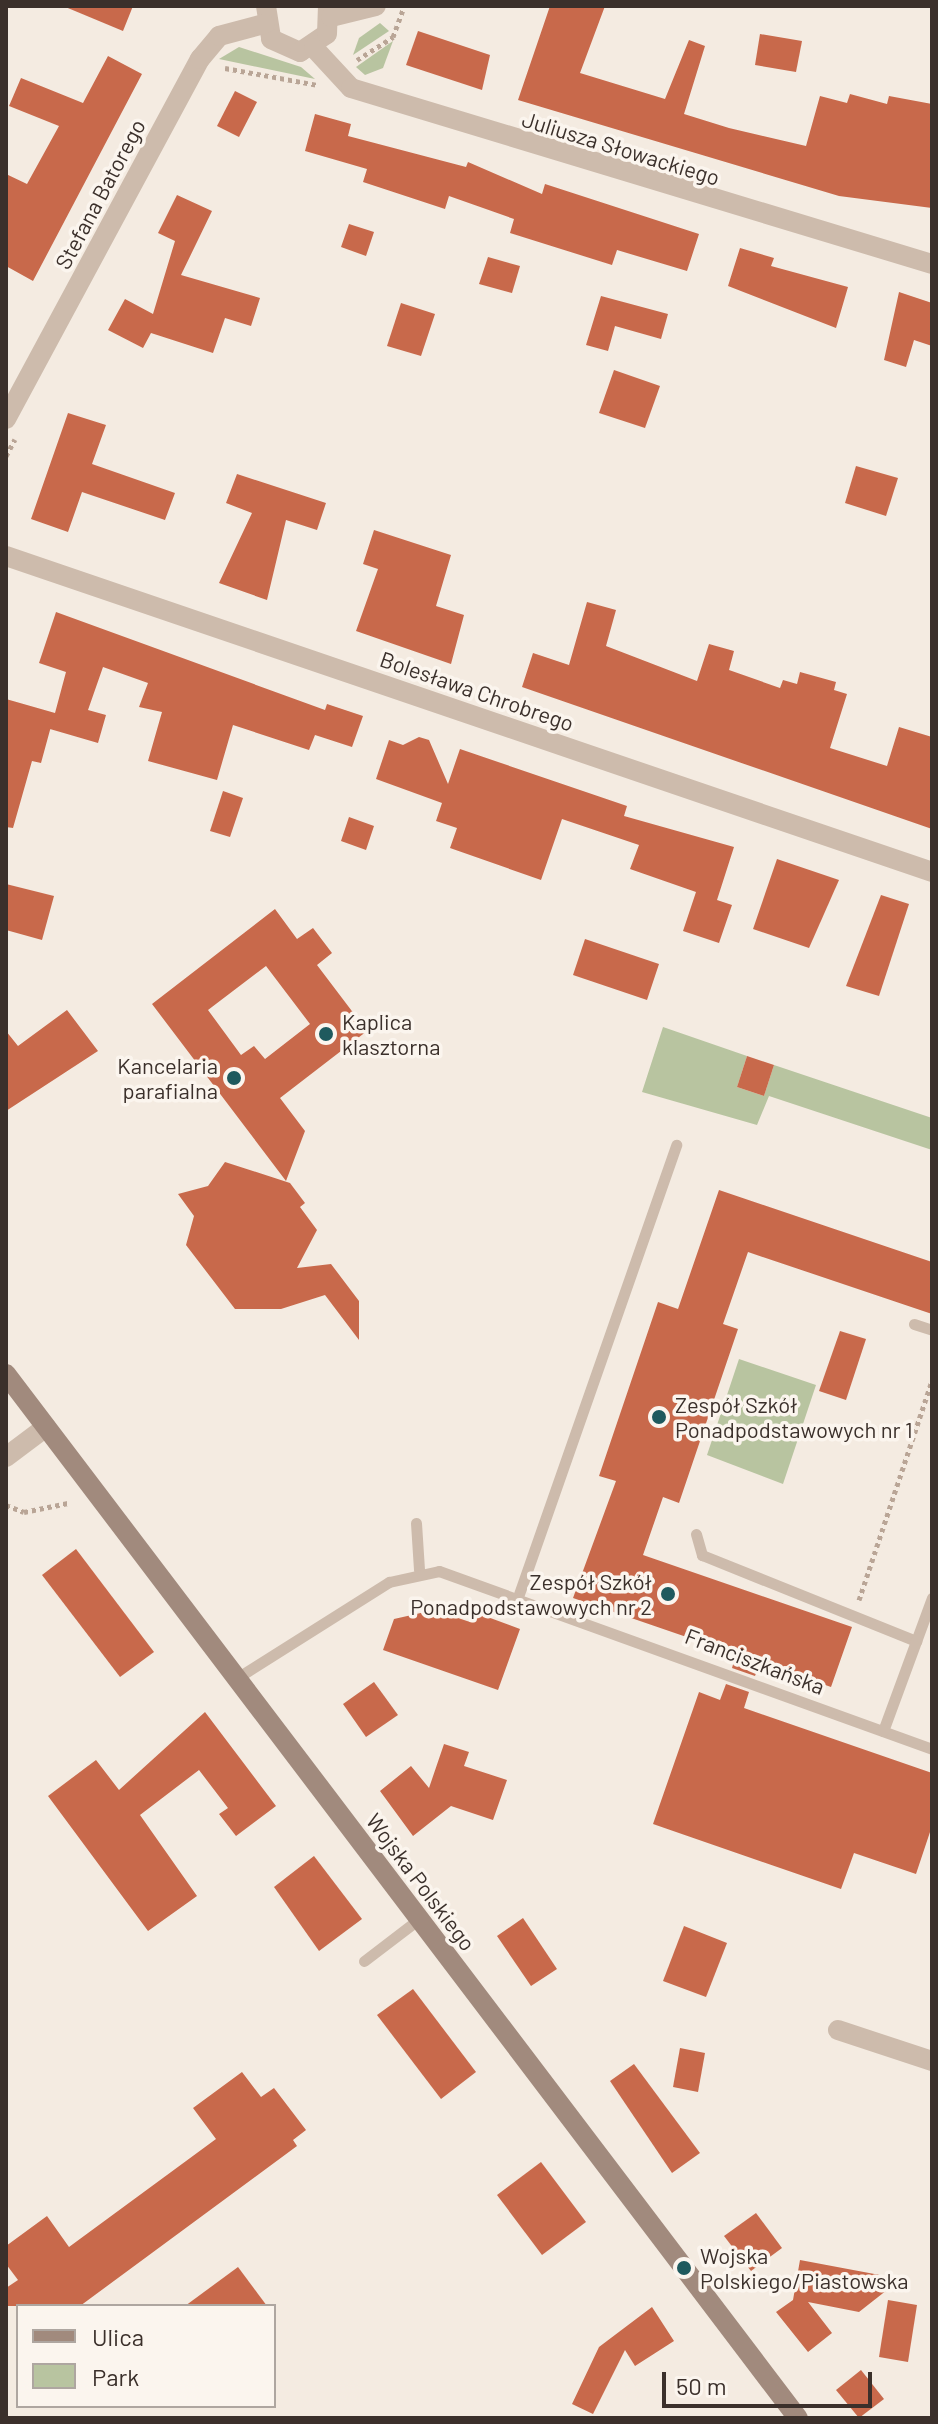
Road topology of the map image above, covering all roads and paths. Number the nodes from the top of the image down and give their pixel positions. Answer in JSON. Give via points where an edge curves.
{"nodes":[{"id":1,"x":376,"y":6,"type":"edge"},
{"id":2,"x":404,"y":6,"type":"edge"},
{"id":3,"x":330,"y":11,"type":"edge"},
{"id":4,"x":265,"y":15,"type":"edge"},
{"id":5,"x":314,"y":48,"type":"junction"},
{"id":6,"x":211,"y":75,"type":"dead end"},
{"id":7,"x":333,"y":75,"type":"junction"},
{"id":8,"x":932,"y":264,"type":"edge"},
{"id":9,"x":13,"y":424,"type":"edge"},
{"id":10,"x":6,"y":456,"type":"edge"},
{"id":11,"x":6,"y":556,"type":"edge"},
{"id":12,"x":932,"y":872,"type":"edge"},
{"id":13,"x":676,"y":1145,"type":"dead end"},
{"id":14,"x":914,"y":1324,"type":"dead end"},
{"id":15,"x":932,"y":1330,"type":"edge"},
{"id":16,"x":6,"y":1374,"type":"edge"},
{"id":17,"x":932,"y":1380,"type":"edge"},
{"id":18,"x":46,"y":1427,"type":"junction"},
{"id":19,"x":6,"y":1457,"type":"edge"},
{"id":20,"x":68,"y":1503,"type":"dead end"},
{"id":21,"x":6,"y":1505,"type":"edge"},
{"id":22,"x":416,"y":1523,"type":"dead end"},
{"id":23,"x":696,"y":1534,"type":"dead end"},
{"id":24,"x":419,"y":1570,"type":"junction"},
{"id":25,"x":519,"y":1594,"type":"junction"},
{"id":26,"x":932,"y":1598,"type":"edge"},
{"id":27,"x":854,"y":1615,"type":"junction"},
{"id":28,"x":916,"y":1641,"type":"junction"},
{"id":29,"x":237,"y":1678,"type":"junction"},
{"id":30,"x":883,"y":1731,"type":"junction"},
{"id":31,"x":932,"y":1749,"type":"edge"},
{"id":32,"x":419,"y":1919,"type":"junction"},
{"id":33,"x":364,"y":1961,"type":"dead end"},
{"id":34,"x":838,"y":2030,"type":"dead end"},
{"id":35,"x":932,"y":2061,"type":"edge"},
{"id":36,"x":798,"y":2418,"type":"edge"}],
"edges":[{"from":1,"to":3,"type":"street"},
{"from":2,"to":7,"type":"path","via":[[393,37]]},
{"from":3,"to":5,"type":"street"},
{"from":4,"to":5,"type":"street","via":[[279,47]]},
{"from":4,"to":9,"type":"street","name":"Stefana Batorego","via":[[219,36],[200,59]]},
{"from":5,"to":7,"type":"street","name":"Juliusza Słowackiego"},
{"from":6,"to":7,"type":"path","via":[[249,67],[314,87]]},
{"from":7,"to":8,"type":"street","name":"Juliusza Słowackiego","via":[[382,99]]},
{"from":9,"to":10,"type":"path"},
{"from":11,"to":12,"type":"street","name":"Bolesława Chrobrego"},
{"from":13,"to":25,"type":"lane"},
{"from":14,"to":15,"type":"lane"},
{"from":16,"to":18,"type":"main road","name":"Wojska Polskiego"},
{"from":17,"to":27,"type":"path"},
{"from":18,"to":19,"type":"street"},
{"from":18,"to":29,"type":"main road","name":"Wojska Polskiego"},
{"from":20,"to":21,"type":"path","via":[[24,1512]]},
{"from":22,"to":24,"type":"lane"},
{"from":23,"to":27,"type":"lane","via":[[702,1555]]},
{"from":24,"to":25,"type":"lane","name":"Franciszkańska"},
{"from":24,"to":29,"type":"lane"},
{"from":25,"to":30,"type":"lane","name":"Franciszkańska"},
{"from":26,"to":28,"type":"lane"},
{"from":27,"to":28,"type":"lane"},
{"from":28,"to":30,"type":"lane"},
{"from":29,"to":32,"type":"main road","name":"Wojska Polskiego"},
{"from":30,"to":31,"type":"lane","name":"Franciszkańska"},
{"from":32,"to":33,"type":"lane"},
{"from":32,"to":36,"type":"main road","name":"Wojska Polskiego"},
{"from":34,"to":35,"type":"street"}]}
